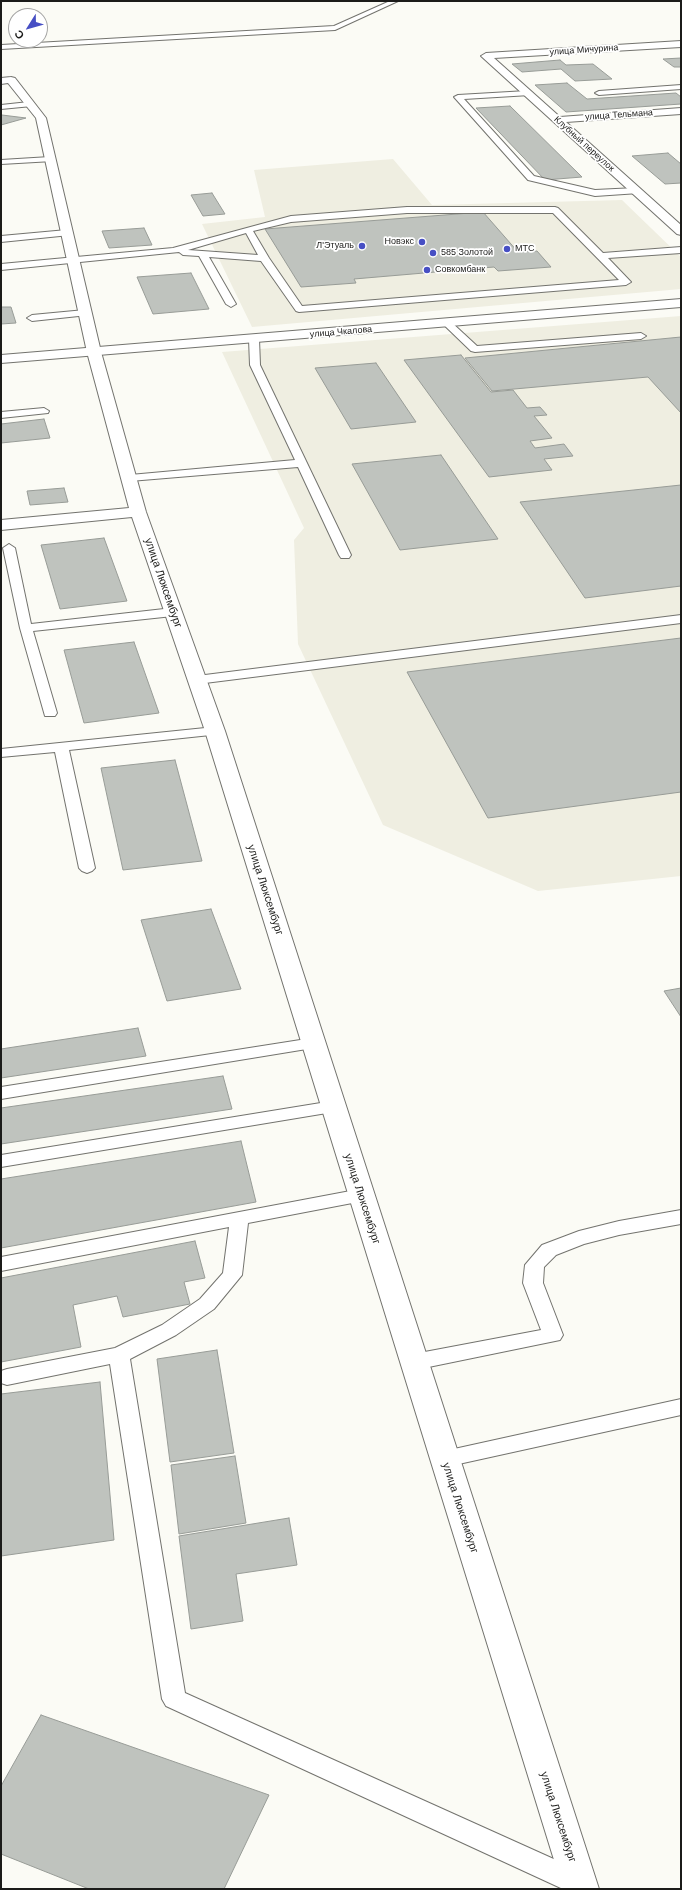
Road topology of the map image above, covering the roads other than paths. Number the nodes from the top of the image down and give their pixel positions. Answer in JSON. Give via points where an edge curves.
{"nodes":[{"id":1,"x":395,"y":1,"type":"edge"},
{"id":2,"x":681,"y":44,"type":"edge"},
{"id":3,"x":1,"y":47,"type":"edge"},
{"id":4,"x":486,"y":56,"type":"joint"},
{"id":5,"x":4,"y":69,"type":"dead end"},
{"id":6,"x":6,"y":80,"type":"edge"},
{"id":7,"x":681,"y":87,"type":"edge"},
{"id":8,"x":599,"y":92,"type":"dead end"},
{"id":9,"x":527,"y":93,"type":"junction"},
{"id":10,"x":29,"y":104,"type":"junction"},
{"id":11,"x":1,"y":107,"type":"edge"},
{"id":12,"x":681,"y":111,"type":"edge"},
{"id":13,"x":557,"y":120,"type":"junction"},
{"id":14,"x":50,"y":159,"type":"junction"},
{"id":15,"x":1,"y":162,"type":"edge"},
{"id":16,"x":636,"y":191,"type":"junction"},
{"id":17,"x":248,"y":230,"type":"junction"},
{"id":18,"x":681,"y":231,"type":"edge"},
{"id":19,"x":67,"y":233,"type":"junction"},
{"id":20,"x":1,"y":239,"type":"edge"},
{"id":21,"x":681,"y":250,"type":"edge"},
{"id":22,"x":174,"y":251,"type":"junction"},
{"id":23,"x":202,"y":253,"type":"junction"},
{"id":24,"x":600,"y":256,"type":"junction"},
{"id":25,"x":264,"y":258,"type":"junction"},
{"id":26,"x":74,"y":261,"type":"junction"},
{"id":27,"x":1,"y":267,"type":"edge"},
{"id":28,"x":681,"y":303,"type":"edge"},
{"id":29,"x":231,"y":304,"type":"dead end"},
{"id":30,"x":85,"y":313,"type":"junction"},
{"id":31,"x":32,"y":318,"type":"dead end"},
{"id":32,"x":447,"y":323,"type":"junction"},
{"id":33,"x":641,"y":336,"type":"dead end"},
{"id":34,"x":254,"y":339,"type":"junction"},
{"id":35,"x":94,"y":352,"type":"junction"},
{"id":36,"x":1,"y":359,"type":"edge"},
{"id":37,"x":44,"y":411,"type":"dead end"},
{"id":38,"x":1,"y":415,"type":"edge"},
{"id":39,"x":300,"y":463,"type":"junction"},
{"id":40,"x":130,"y":478,"type":"junction"},
{"id":41,"x":138,"y":512,"type":"junction"},
{"id":42,"x":1,"y":525,"type":"edge"},
{"id":43,"x":9,"y":548,"type":"dead end"},
{"id":44,"x":345,"y":555,"type":"dead end"},
{"id":45,"x":173,"y":612,"type":"junction"},
{"id":46,"x":681,"y":619,"type":"edge"},
{"id":47,"x":26,"y":628,"type":"junction"},
{"id":48,"x":196,"y":680,"type":"junction"},
{"id":49,"x":50,"y":713,"type":"dead end"},
{"id":50,"x":214,"y":731,"type":"junction"},
{"id":51,"x":60,"y":747,"type":"junction"},
{"id":52,"x":1,"y":753,"type":"edge"},
{"id":53,"x":87,"y":868,"type":"dead end"},
{"id":54,"x":313,"y":1043,"type":"junction"},
{"id":55,"x":1,"y":1093,"type":"edge"},
{"id":56,"x":333,"y":1107,"type":"junction"},
{"id":57,"x":1,"y":1160,"type":"edge"},
{"id":58,"x":361,"y":1195,"type":"junction"},
{"id":59,"x":681,"y":1217,"type":"edge"},
{"id":60,"x":238,"y":1219,"type":"junction"},
{"id":61,"x":1,"y":1264,"type":"edge"},
{"id":62,"x":119,"y":1355,"type":"junction"},
{"id":63,"x":414,"y":1362,"type":"junction"},
{"id":64,"x":8,"y":1377,"type":"dead end"},
{"id":65,"x":681,"y":1407,"type":"edge"},
{"id":66,"x":445,"y":1459,"type":"junction"},
{"id":67,"x":580,"y":1886,"type":"edge"}],
"edges":[{"from":1,"to":3,"type":"lane","via":[[335,28]]},
{"from":2,"to":4,"type":"street","name":"улица Мичурина"},
{"from":4,"to":9,"type":"street","name":"Клубный переулок"},
{"from":5,"to":6,"type":"street","name":"улица Люксембург"},
{"from":6,"to":10,"type":"street","name":"улица Люксембург"},
{"from":7,"to":8,"type":"lane"},
{"from":9,"to":13,"type":"street","name":"Клубный переулок"},
{"from":9,"to":16,"type":"lane","via":[[458,97],[531,178],[595,193]]},
{"from":10,"to":11,"type":"lane"},
{"from":10,"to":14,"type":"street","name":"улица Люксембург","via":[[41,118]]},
{"from":12,"to":13,"type":"street","name":"улица Тельмана"},
{"from":13,"to":16,"type":"street","name":"Клубный переулок"},
{"from":14,"to":15,"type":"lane"},
{"from":14,"to":19,"type":"street","name":"улица Люксембург"},
{"from":16,"to":18,"type":"street","name":"Клубный переулок"},
{"from":17,"to":22,"type":"lane"},
{"from":17,"to":24,"type":"lane","via":[[291,219],[407,210],[555,210]]},
{"from":17,"to":25,"type":"lane"},
{"from":19,"to":20,"type":"lane"},
{"from":19,"to":26,"type":"street","name":"улица Люксембург"},
{"from":21,"to":24,"type":"lane"},
{"from":22,"to":23,"type":"lane"},
{"from":22,"to":26,"type":"lane"},
{"from":23,"to":25,"type":"lane"},
{"from":23,"to":29,"type":"lane"},
{"from":24,"to":25,"type":"lane","via":[[626,282],[299,309]]},
{"from":26,"to":27,"type":"lane"},
{"from":26,"to":30,"type":"street","name":"улица Люксембург"},
{"from":28,"to":32,"type":"street","name":"улица Чкалова"},
{"from":30,"to":31,"type":"lane"},
{"from":30,"to":35,"type":"street","name":"улица Люксембург"},
{"from":32,"to":33,"type":"lane","via":[[475,349]]},
{"from":32,"to":34,"type":"street","name":"улица Чкалова"},
{"from":34,"to":35,"type":"street","name":"улица Чкалова"},
{"from":34,"to":39,"type":"lane","via":[[255,365]]},
{"from":35,"to":36,"type":"street","name":"улица Чкалова"},
{"from":35,"to":40,"type":"street","name":"улица Люксембург"},
{"from":37,"to":38,"type":"lane"},
{"from":39,"to":40,"type":"lane"},
{"from":39,"to":44,"type":"lane"},
{"from":40,"to":41,"type":"street","name":"улица Люксембург"},
{"from":41,"to":42,"type":"street"},
{"from":41,"to":45,"type":"street","name":"улица Люксембург"},
{"from":43,"to":47,"type":"lane"},
{"from":45,"to":47,"type":"lane"},
{"from":45,"to":48,"type":"street","name":"улица Люксембург"},
{"from":46,"to":48,"type":"lane"},
{"from":47,"to":49,"type":"lane"},
{"from":48,"to":50,"type":"street","name":"улица Люксембург"},
{"from":50,"to":51,"type":"lane"},
{"from":50,"to":54,"type":"street","name":"улица Люксембург"},
{"from":51,"to":52,"type":"lane"},
{"from":51,"to":53,"type":"lane"},
{"from":54,"to":55,"type":"lane"},
{"from":54,"to":56,"type":"street","name":"улица Люксембург"},
{"from":56,"to":57,"type":"lane"},
{"from":56,"to":58,"type":"street","name":"улица Люксембург"},
{"from":58,"to":60,"type":"lane"},
{"from":58,"to":63,"type":"street","name":"улица Люксембург"},
{"from":59,"to":63,"type":"lane","via":[[579,1238],[549,1250],[535,1265],[533,1283],[553,1335]]},
{"from":60,"to":61,"type":"lane"},
{"from":60,"to":62,"type":"lane","via":[[232,1275],[207,1304],[169,1330]]},
{"from":62,"to":64,"type":"lane"},
{"from":62,"to":67,"type":"lane","via":[[174,1698]]},
{"from":63,"to":66,"type":"street","name":"улица Люксембург"},
{"from":65,"to":66,"type":"lane"},
{"from":66,"to":67,"type":"street","name":"улица Люксембург"}]}
